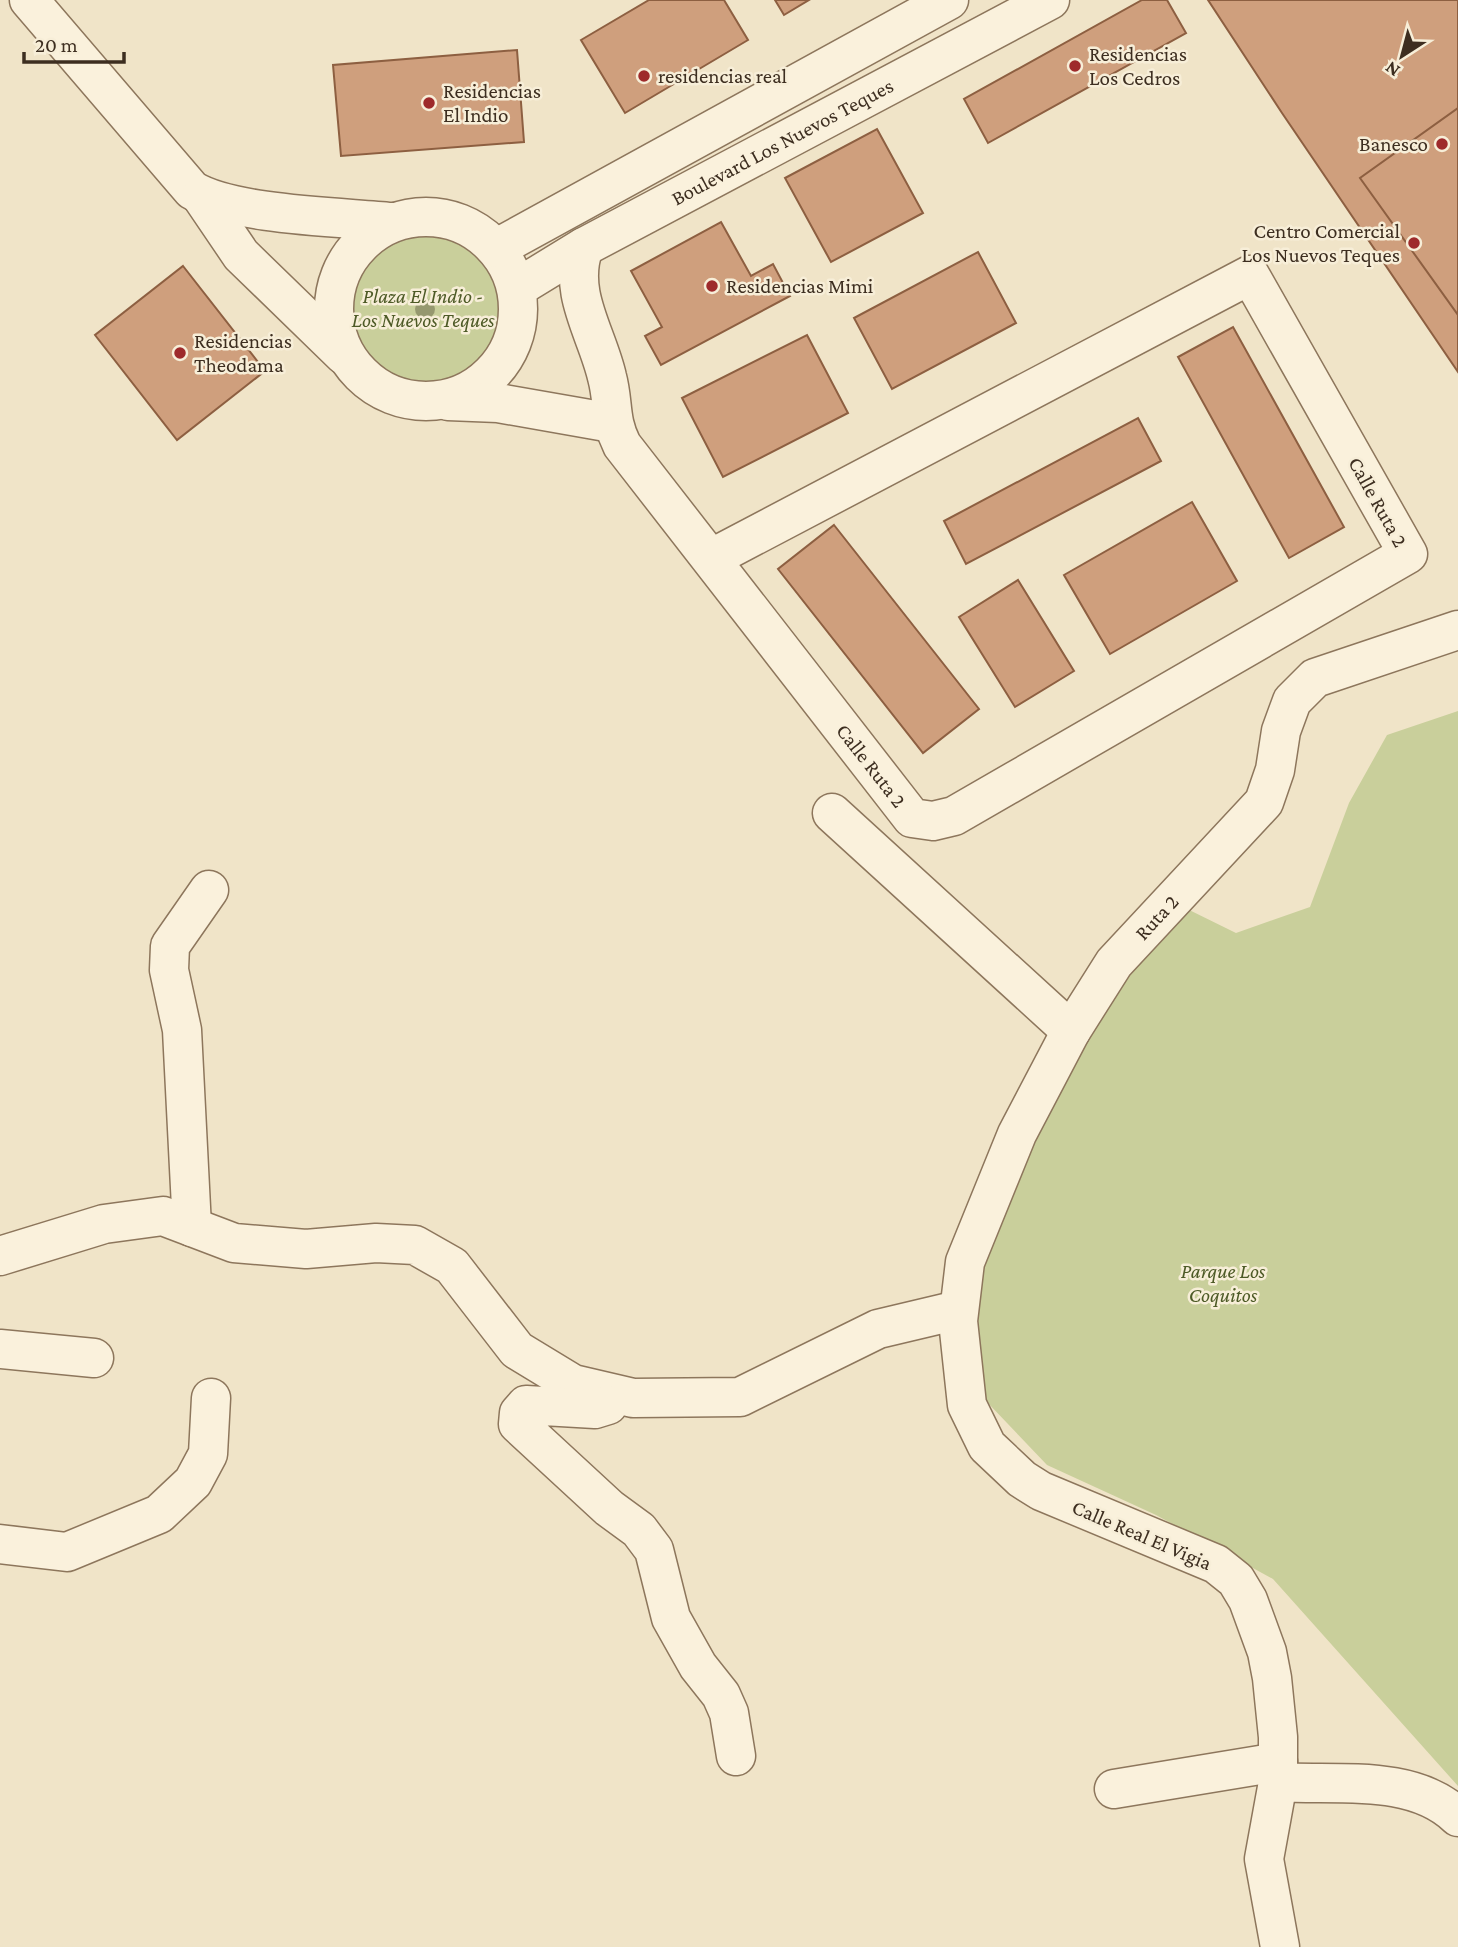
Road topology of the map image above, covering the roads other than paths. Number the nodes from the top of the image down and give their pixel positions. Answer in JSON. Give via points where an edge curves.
{"nodes":[{"id":1,"x":29,"y":0,"type":"edge"},
{"id":2,"x":949,"y":0,"type":"edge"},
{"id":3,"x":1050,"y":0,"type":"edge"},
{"id":4,"x":201,"y":196,"type":"junction"},
{"id":5,"x":391,"y":222,"type":"junction"},
{"id":6,"x":584,"y":247,"type":"junction"},
{"id":7,"x":497,"y":248,"type":"junction"},
{"id":8,"x":517,"y":288,"type":"junction"},
{"id":9,"x":351,"y":361,"type":"junction"},
{"id":10,"x":418,"y":401,"type":"junction"},
{"id":11,"x":617,"y":434,"type":"junction"},
{"id":12,"x":712,"y":558,"type":"junction"},
{"id":13,"x":1458,"y":630,"type":"edge"},
{"id":14,"x":832,"y":813,"type":"dead end"},
{"id":15,"x":209,"y":890,"type":"dead end"},
{"id":16,"x":1070,"y":1031,"type":"junction"},
{"id":17,"x":192,"y":1227,"type":"junction"},
{"id":18,"x":0,"y":1256,"type":"edge"},
{"id":19,"x":958,"y":1310,"type":"junction"},
{"id":20,"x":0,"y":1349,"type":"edge"},
{"id":21,"x":94,"y":1358,"type":"dead end"},
{"id":22,"x":211,"y":1398,"type":"dead end"},
{"id":23,"x":634,"y":1398,"type":"junction"},
{"id":24,"x":0,"y":1544,"type":"edge"},
{"id":25,"x":736,"y":1756,"type":"dead end"},
{"id":26,"x":1278,"y":1772,"type":"junction"},
{"id":27,"x":1114,"y":1790,"type":"dead end"},
{"id":28,"x":1458,"y":1817,"type":"edge"},
{"id":29,"x":1280,"y":1947,"type":"edge"}],
"edges":[{"from":1,"to":4,"type":"street"},
{"from":2,"to":7,"type":"street","name":"Boulevard Los Nuevos Teques"},
{"from":3,"to":6,"type":"street","name":"Boulevard Los Nuevos Teques"},
{"from":4,"to":5,"type":"street","via":[[266,210]]},
{"from":4,"to":9,"type":"street","via":[[241,255]]},
{"from":5,"to":7,"type":"street","via":[[414,216],[445,218],[473,229]]},
{"from":5,"to":9,"type":"street","via":[[370,234],[341,270],[333,311],[335,328]]},
{"from":6,"to":8,"type":"street","name":"Boulevard Los Nuevos Teques"},
{"from":6,"to":11,"type":"street","via":[[578,264],[584,316],[608,380]]},
{"from":7,"to":8,"type":"street"},
{"from":8,"to":10,"type":"street","via":[[517,327],[497,370],[474,389],[447,400]]},
{"from":9,"to":10,"type":"street","via":[[364,378],[388,394]]},
{"from":10,"to":11,"type":"street","via":[[498,403]]},
{"from":11,"to":12,"type":"street","name":"Calle Ruta 2"},
{"from":12,"to":12,"type":"street","name":"Calle Ruta 2","via":[[912,818],[933,821],[954,816],[1408,554],[1250,275]]},
{"from":13,"to":16,"type":"street","name":"Ruta 2","via":[[1315,678],[1292,701],[1264,802],[1114,963]]},
{"from":14,"to":16,"type":"street"},
{"from":15,"to":17,"type":"street","via":[[170,946],[169,970],[181,1030]]},
{"from":16,"to":19,"type":"street","name":"Ruta 2","via":[[985,1209],[965,1262]]},
{"from":17,"to":18,"type":"street","via":[[163,1216],[104,1224]]},
{"from":17,"to":23,"type":"street","via":[[234,1243],[306,1249],[415,1245],[452,1266],[517,1350],[573,1384]]},
{"from":19,"to":23,"type":"street","via":[[878,1328],[740,1397]]},
{"from":19,"to":26,"type":"street","name":"Calle Real El Vigia","via":[[967,1405],[987,1446],[1041,1491],[1186,1550],[1236,1580],[1267,1652],[1276,1711]]},
{"from":20,"to":21,"type":"street"},
{"from":22,"to":24,"type":"street","via":[[208,1454],[193,1482],[159,1514],[66,1552]]},
{"from":23,"to":25,"type":"street","via":[[594,1409],[526,1405],[518,1424],[639,1530],[654,1550],[671,1618],[729,1713]]},
{"from":26,"to":27,"type":"street"},
{"from":26,"to":28,"type":"street","via":[[1422,1794]]},
{"from":26,"to":29,"type":"street","name":"Calle Real El Vigia","via":[[1264,1858]]}]}
